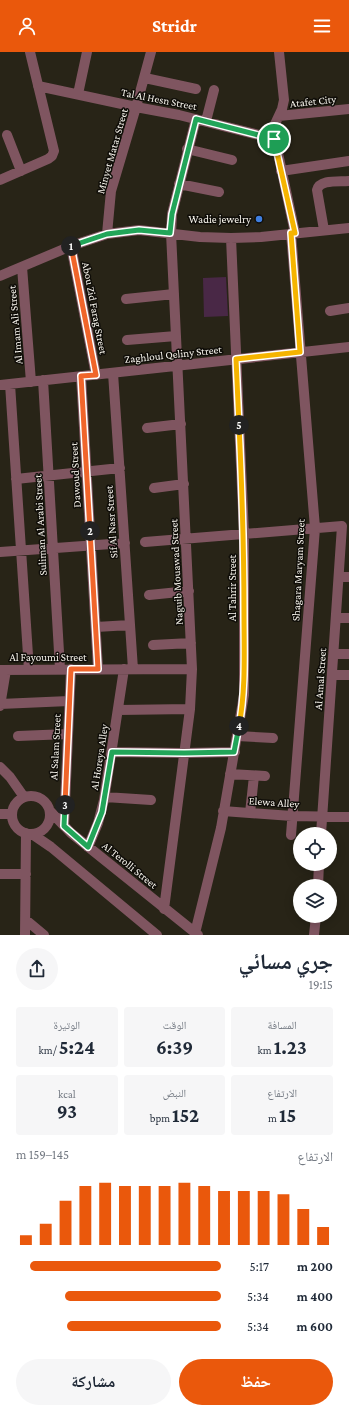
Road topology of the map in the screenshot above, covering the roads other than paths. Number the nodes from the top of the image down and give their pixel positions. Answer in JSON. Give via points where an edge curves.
{"nodes":[{"id":1,"x":30,"y":52,"type":"edge"},
{"id":2,"x":87,"y":52,"type":"edge"},
{"id":3,"x":151,"y":52,"type":"edge"},
{"id":4,"x":280,"y":52,"type":"edge"},
{"id":5,"x":145,"y":78,"type":"junction"},
{"id":6,"x":38,"y":86,"type":"junction"},
{"id":7,"x":196,"y":89,"type":"dead end"},
{"id":8,"x":214,"y":90,"type":"dead end"},
{"id":9,"x":78,"y":94,"type":"junction"},
{"id":10,"x":136,"y":107,"type":"junction"},
{"id":11,"x":349,"y":109,"type":"edge"},
{"id":12,"x":279,"y":116,"type":"junction"},
{"id":13,"x":196,"y":119,"type":"junction"},
{"id":14,"x":206,"y":121,"type":"junction"},
{"id":15,"x":7,"y":135,"type":"dead end"},
{"id":16,"x":274,"y":139,"type":"junction"},
{"id":17,"x":187,"y":148,"type":"junction"},
{"id":18,"x":232,"y":160,"type":"dead end"},
{"id":19,"x":349,"y":161,"type":"edge"},
{"id":20,"x":21,"y":171,"type":"junction"},
{"id":21,"x":281,"y":171,"type":"junction"},
{"id":22,"x":0,"y":180,"type":"edge"},
{"id":23,"x":349,"y":181,"type":"edge"},
{"id":24,"x":179,"y":184,"type":"junction"},
{"id":25,"x":219,"y":192,"type":"dead end"},
{"id":26,"x":349,"y":228,"type":"edge"},
{"id":27,"x":324,"y":230,"type":"junction"},
{"id":28,"x":170,"y":233,"type":"junction"},
{"id":29,"x":293,"y":233,"type":"junction"},
{"id":30,"x":107,"y":234,"type":"junction"},
{"id":31,"x":230,"y":238,"type":"junction"},
{"id":32,"x":71,"y":246,"type":"junction"},
{"id":33,"x":22,"y":267,"type":"junction"},
{"id":34,"x":0,"y":276,"type":"edge"},
{"id":35,"x":174,"y":294,"type":"junction"},
{"id":36,"x":126,"y":299,"type":"dead end"},
{"id":37,"x":349,"y":308,"type":"edge"},
{"id":38,"x":330,"y":311,"type":"dead end"},
{"id":39,"x":176,"y":336,"type":"junction"},
{"id":40,"x":127,"y":340,"type":"dead end"},
{"id":41,"x":349,"y":347,"type":"edge"},
{"id":42,"x":300,"y":352,"type":"junction"},
{"id":43,"x":236,"y":359,"type":"junction"},
{"id":44,"x":178,"y":366,"type":"junction"},
{"id":45,"x":113,"y":373,"type":"junction"},
{"id":46,"x":96,"y":375,"type":"junction"},
{"id":47,"x":81,"y":376,"type":"junction"},
{"id":48,"x":43,"y":380,"type":"junction"},
{"id":49,"x":31,"y":382,"type":"junction"},
{"id":50,"x":5,"y":384,"type":"edge"},
{"id":51,"x":181,"y":424,"type":"junction"},
{"id":52,"x":147,"y":428,"type":"dead end"},
{"id":53,"x":120,"y":468,"type":"junction"},
{"id":54,"x":87,"y":472,"type":"junction"},
{"id":55,"x":49,"y":476,"type":"junction"},
{"id":56,"x":16,"y":479,"type":"junction"},
{"id":57,"x":184,"y":484,"type":"junction"},
{"id":58,"x":154,"y":488,"type":"dead end"},
{"id":59,"x":315,"y":528,"type":"junction"},
{"id":60,"x":244,"y":534,"type":"junction"},
{"id":61,"x":187,"y":539,"type":"junction"},
{"id":62,"x":345,"y":539,"type":"edge"},
{"id":63,"x":145,"y":542,"type":"dead end"},
{"id":64,"x":124,"y":543,"type":"junction"},
{"id":65,"x":91,"y":545,"type":"junction"},
{"id":66,"x":53,"y":548,"type":"junction"},
{"id":67,"x":21,"y":550,"type":"junction"},
{"id":68,"x":0,"y":552,"type":"edge"},
{"id":69,"x":344,"y":577,"type":"edge"},
{"id":70,"x":189,"y":591,"type":"junction"},
{"id":71,"x":149,"y":595,"type":"dead end"},
{"id":72,"x":336,"y":618,"type":"junction"},
{"id":73,"x":349,"y":618,"type":"edge"},
{"id":74,"x":130,"y":625,"type":"junction"},
{"id":75,"x":96,"y":627,"type":"junction"},
{"id":76,"x":191,"y":643,"type":"junction"},
{"id":77,"x":154,"y":645,"type":"dead end"},
{"id":78,"x":334,"y":654,"type":"junction"},
{"id":79,"x":349,"y":654,"type":"edge"},
{"id":80,"x":192,"y":668,"type":"junction"},
{"id":81,"x":66,"y":669,"type":"junction"},
{"id":82,"x":98,"y":669,"type":"junction"},
{"id":83,"x":128,"y":669,"type":"junction"},
{"id":84,"x":3,"y":670,"type":"edge"},
{"id":85,"x":29,"y":670,"type":"junction"},
{"id":86,"x":332,"y":675,"type":"junction"},
{"id":87,"x":349,"y":675,"type":"edge"},
{"id":88,"x":70,"y":702,"type":"junction"},
{"id":89,"x":0,"y":705,"type":"edge"},
{"id":90,"x":190,"y":709,"type":"junction"},
{"id":91,"x":118,"y":710,"type":"junction"},
{"id":92,"x":68,"y":734,"type":"junction"},
{"id":93,"x":18,"y":736,"type":"dead end"},
{"id":94,"x":237,"y":736,"type":"junction"},
{"id":95,"x":273,"y":738,"type":"dead end"},
{"id":96,"x":112,"y":752,"type":"junction"},
{"id":97,"x":234,"y":752,"type":"junction"},
{"id":98,"x":184,"y":753,"type":"junction"},
{"id":99,"x":0,"y":768,"type":"edge"},
{"id":100,"x":230,"y":774,"type":"junction"},
{"id":101,"x":254,"y":776,"type":"junction"},
{"id":102,"x":264,"y":776,"type":"dead end"},
{"id":103,"x":24,"y":797,"type":"junction"},
{"id":104,"x":105,"y":797,"type":"junction"},
{"id":105,"x":151,"y":800,"type":"dead end"},
{"id":106,"x":50,"y":811,"type":"junction"},
{"id":107,"x":224,"y":811,"type":"junction"},
{"id":108,"x":250,"y":813,"type":"junction"},
{"id":109,"x":0,"y":814,"type":"edge"},
{"id":110,"x":12,"y":814,"type":"junction"},
{"id":111,"x":292,"y":816,"type":"junction"},
{"id":112,"x":322,"y":817,"type":"junction"},
{"id":113,"x":349,"y":817,"type":"edge"},
{"id":114,"x":64,"y":826,"type":"junction"},
{"id":115,"x":321,"y":827,"type":"edge"},
{"id":116,"x":29,"y":834,"type":"junction"},
{"id":117,"x":291,"y":836,"type":"dead end"},
{"id":118,"x":88,"y":847,"type":"junction"},
{"id":119,"x":0,"y":874,"type":"edge"},
{"id":120,"x":26,"y":874,"type":"junction"},
{"id":121,"x":164,"y":909,"type":"junction"},
{"id":122,"x":26,"y":920,"type":"junction"},
{"id":123,"x":315,"y":923,"type":"edge"},
{"id":124,"x":196,"y":934,"type":"edge"},
{"id":125,"x":25,"y":935,"type":"edge"},
{"id":126,"x":44,"y":935,"type":"edge"},
{"id":127,"x":157,"y":935,"type":"edge"},
{"id":128,"x":314,"y":935,"type":"edge"}],
"edges":[{"from":1,"to":6,"type":"street"},
{"from":2,"to":9,"type":"street"},
{"from":3,"to":5,"type":"street","name":"Minyet Matar Street"},
{"from":4,"to":12,"type":"street","via":[[284,100]]},
{"from":5,"to":7,"type":"street"},
{"from":5,"to":10,"type":"street","name":"Minyet Matar Street"},
{"from":6,"to":9,"type":"street","name":"Tal Al Hesn Street"},
{"from":6,"to":20,"type":"street","via":[[54,151],[48,159]]},
{"from":8,"to":14,"type":"street"},
{"from":9,"to":10,"type":"street","name":"Tal Al Hesn Street"},
{"from":10,"to":13,"type":"street","name":"Tal Al Hesn Street"},
{"from":10,"to":30,"type":"street","name":"Minyet Matar Street","via":[[111,191]]},
{"from":11,"to":12,"type":"street","name":"Atafet City"},
{"from":12,"to":16,"type":"street"},
{"from":13,"to":14,"type":"street","name":"Tal Al Hesn Street"},
{"from":13,"to":17,"type":"street","name":"Naguib Mouawad Street"},
{"from":14,"to":16,"type":"street","name":"Tal Al Hesn Street"},
{"from":15,"to":20,"type":"street"},
{"from":16,"to":21,"type":"street","name":"Shagara Maryam Street"},
{"from":17,"to":18,"type":"street"},
{"from":17,"to":24,"type":"street","name":"Naguib Mouawad Street"},
{"from":19,"to":21,"type":"street"},
{"from":20,"to":22,"type":"street"},
{"from":21,"to":29,"type":"street","name":"Shagara Maryam Street"},
{"from":23,"to":27,"type":"street","via":[[324,183],[318,187]]},
{"from":24,"to":25,"type":"street"},
{"from":24,"to":28,"type":"street","name":"Naguib Mouawad Street"},
{"from":26,"to":27,"type":"street"},
{"from":27,"to":29,"type":"street"},
{"from":28,"to":30,"type":"street","via":[[139,230]]},
{"from":28,"to":31,"type":"street"},
{"from":28,"to":35,"type":"street","name":"Naguib Mouawad Street"},
{"from":29,"to":31,"type":"street"},
{"from":29,"to":42,"type":"street","name":"Shagara Maryam Street"},
{"from":30,"to":32,"type":"street"},
{"from":31,"to":43,"type":"street","name":"Al Tahrir Street"},
{"from":32,"to":33,"type":"street"},
{"from":32,"to":46,"type":"street","name":"Abou Zid Farag Street"},
{"from":33,"to":34,"type":"street"},
{"from":33,"to":49,"type":"street","name":"Al Imam Ali Street"},
{"from":35,"to":36,"type":"street"},
{"from":35,"to":39,"type":"street","name":"Naguib Mouawad Street"},
{"from":37,"to":38,"type":"street"},
{"from":39,"to":40,"type":"street"},
{"from":39,"to":44,"type":"street","name":"Naguib Mouawad Street"},
{"from":41,"to":42,"type":"street","name":"Zaghloul Qeliny Street"},
{"from":42,"to":43,"type":"street","name":"Zaghloul Qeliny Street"},
{"from":42,"to":59,"type":"street","name":"Shagara Maryam Street"},
{"from":43,"to":44,"type":"street","name":"Zaghloul Qeliny Street"},
{"from":43,"to":60,"type":"street","name":"Al Tahrir Street"},
{"from":44,"to":45,"type":"street","name":"Zaghloul Qeliny Street"},
{"from":44,"to":51,"type":"street","name":"Naguib Mouawad Street"},
{"from":45,"to":46,"type":"street","name":"Zaghloul Qeliny Street"},
{"from":45,"to":53,"type":"street","name":"Sif Al Nasr Street"},
{"from":46,"to":47,"type":"street","name":"Zaghloul Qeliny Street"},
{"from":47,"to":48,"type":"street","name":"Zaghloul Qeliny Street"},
{"from":47,"to":54,"type":"street","name":"Dawoud Street"},
{"from":48,"to":49,"type":"street","name":"Zaghloul Qeliny Street"},
{"from":48,"to":55,"type":"street","name":"Suliman Al Arabi Street"},
{"from":49,"to":50,"type":"street","name":"Zaghloul Qeliny Street"},
{"from":50,"to":56,"type":"street"},
{"from":51,"to":52,"type":"street"},
{"from":51,"to":57,"type":"street","name":"Naguib Mouawad Street"},
{"from":53,"to":54,"type":"street"},
{"from":53,"to":64,"type":"street","name":"Sif Al Nasr Street"},
{"from":54,"to":55,"type":"street"},
{"from":54,"to":65,"type":"street","name":"Dawoud Street"},
{"from":55,"to":56,"type":"street"},
{"from":55,"to":66,"type":"street","name":"Suliman Al Arabi Street"},
{"from":56,"to":67,"type":"street"},
{"from":57,"to":58,"type":"street"},
{"from":57,"to":61,"type":"street","name":"Naguib Mouawad Street"},
{"from":59,"to":60,"type":"street"},
{"from":59,"to":62,"type":"street","name":"Al Amal Street","via":[[342,526]]},
{"from":59,"to":111,"type":"street","name":"Shagara Maryam Street"},
{"from":60,"to":61,"type":"street"},
{"from":60,"to":94,"type":"street","name":"Al Tahrir Street","via":[[244,695]]},
{"from":61,"to":63,"type":"street"},
{"from":61,"to":70,"type":"street","name":"Naguib Mouawad Street"},
{"from":62,"to":69,"type":"street","name":"Al Amal Street"},
{"from":64,"to":65,"type":"street"},
{"from":64,"to":74,"type":"street","name":"Sif Al Nasr Street"},
{"from":65,"to":66,"type":"street"},
{"from":65,"to":75,"type":"street","name":"Dawoud Street"},
{"from":66,"to":67,"type":"street"},
{"from":66,"to":81,"type":"street","name":"Suliman Al Arabi Street"},
{"from":67,"to":68,"type":"street"},
{"from":67,"to":85,"type":"street"},
{"from":69,"to":72,"type":"street","name":"Al Amal Street"},
{"from":70,"to":71,"type":"street"},
{"from":70,"to":76,"type":"street","name":"Naguib Mouawad Street"},
{"from":72,"to":73,"type":"street"},
{"from":72,"to":78,"type":"street","name":"Al Amal Street"},
{"from":74,"to":75,"type":"street"},
{"from":74,"to":83,"type":"street","name":"Sif Al Nasr Street"},
{"from":75,"to":82,"type":"street","name":"Dawoud Street"},
{"from":76,"to":77,"type":"street"},
{"from":76,"to":80,"type":"street","name":"Naguib Mouawad Street"},
{"from":78,"to":79,"type":"street"},
{"from":78,"to":86,"type":"street","name":"Al Amal Street"},
{"from":80,"to":83,"type":"street","name":"Al Fayoumi Street"},
{"from":80,"to":90,"type":"street","name":"Naguib Mouawad Street"},
{"from":81,"to":82,"type":"street","name":"Al Fayoumi Street"},
{"from":81,"to":85,"type":"street","name":"Al Fayoumi Street"},
{"from":81,"to":88,"type":"street","name":"Al Salam Street"},
{"from":82,"to":83,"type":"street","name":"Al Fayoumi Street"},
{"from":83,"to":91,"type":"street","name":"Al Horeya Alley"},
{"from":84,"to":85,"type":"street","name":"Al Fayoumi Street"},
{"from":84,"to":89,"type":"street"},
{"from":86,"to":87,"type":"street"},
{"from":86,"to":112,"type":"street","name":"Al Amal Street"},
{"from":88,"to":89,"type":"street"},
{"from":88,"to":92,"type":"street","name":"Al Salam Street"},
{"from":90,"to":91,"type":"street"},
{"from":90,"to":98,"type":"street","name":"Naguib Mouawad Street"},
{"from":91,"to":96,"type":"street","name":"Al Horeya Alley"},
{"from":92,"to":93,"type":"street"},
{"from":92,"to":114,"type":"street","name":"Al Salam Street"},
{"from":94,"to":95,"type":"street"},
{"from":94,"to":97,"type":"street","name":"Al Tahrir Street"},
{"from":96,"to":98,"type":"street"},
{"from":96,"to":104,"type":"street","name":"Al Horeya Alley"},
{"from":97,"to":98,"type":"street"},
{"from":97,"to":100,"type":"street","name":"Al Tahrir Street"},
{"from":98,"to":121,"type":"street","name":"Naguib Mouawad Street"},
{"from":99,"to":103,"type":"street","via":[[18,786]]},
{"from":100,"to":101,"type":"street"},
{"from":100,"to":107,"type":"street","name":"Al Tahrir Street"},
{"from":101,"to":102,"type":"street"},
{"from":101,"to":108,"type":"street"},
{"from":103,"to":106,"type":"street","via":[[40,798],[45,801]]},
{"from":103,"to":110,"type":"street","via":[[15,804]]},
{"from":104,"to":105,"type":"street"},
{"from":104,"to":118,"type":"street","name":"Al Horeya Alley","via":[[98,824]]},
{"from":106,"to":114,"type":"street","name":"Al Terolli Street"},
{"from":106,"to":116,"type":"street","via":[[46,826]]},
{"from":107,"to":108,"type":"street","name":"Elewa Alley"},
{"from":107,"to":124,"type":"street","name":"Al Tahrir Street"},
{"from":108,"to":111,"type":"street","name":"Elewa Alley"},
{"from":109,"to":110,"type":"street"},
{"from":110,"to":116,"type":"street","via":[[20,831]]},
{"from":111,"to":112,"type":"street","name":"Elewa Alley"},
{"from":111,"to":117,"type":"street","name":"Shagara Maryam Street"},
{"from":112,"to":113,"type":"street","name":"Elewa Alley"},
{"from":112,"to":115,"type":"street","name":"Al Amal Street"},
{"from":114,"to":118,"type":"street","name":"Al Terolli Street"},
{"from":116,"to":120,"type":"street"},
{"from":116,"to":127,"type":"street","via":[[51,847]]},
{"from":118,"to":121,"type":"street","name":"Al Terolli Street"},
{"from":119,"to":120,"type":"street"},
{"from":120,"to":122,"type":"street"},
{"from":121,"to":124,"type":"street","name":"Al Terolli Street"},
{"from":122,"to":125,"type":"street"},
{"from":122,"to":126,"type":"street"},
{"from":123,"to":128,"type":"street"}]}
